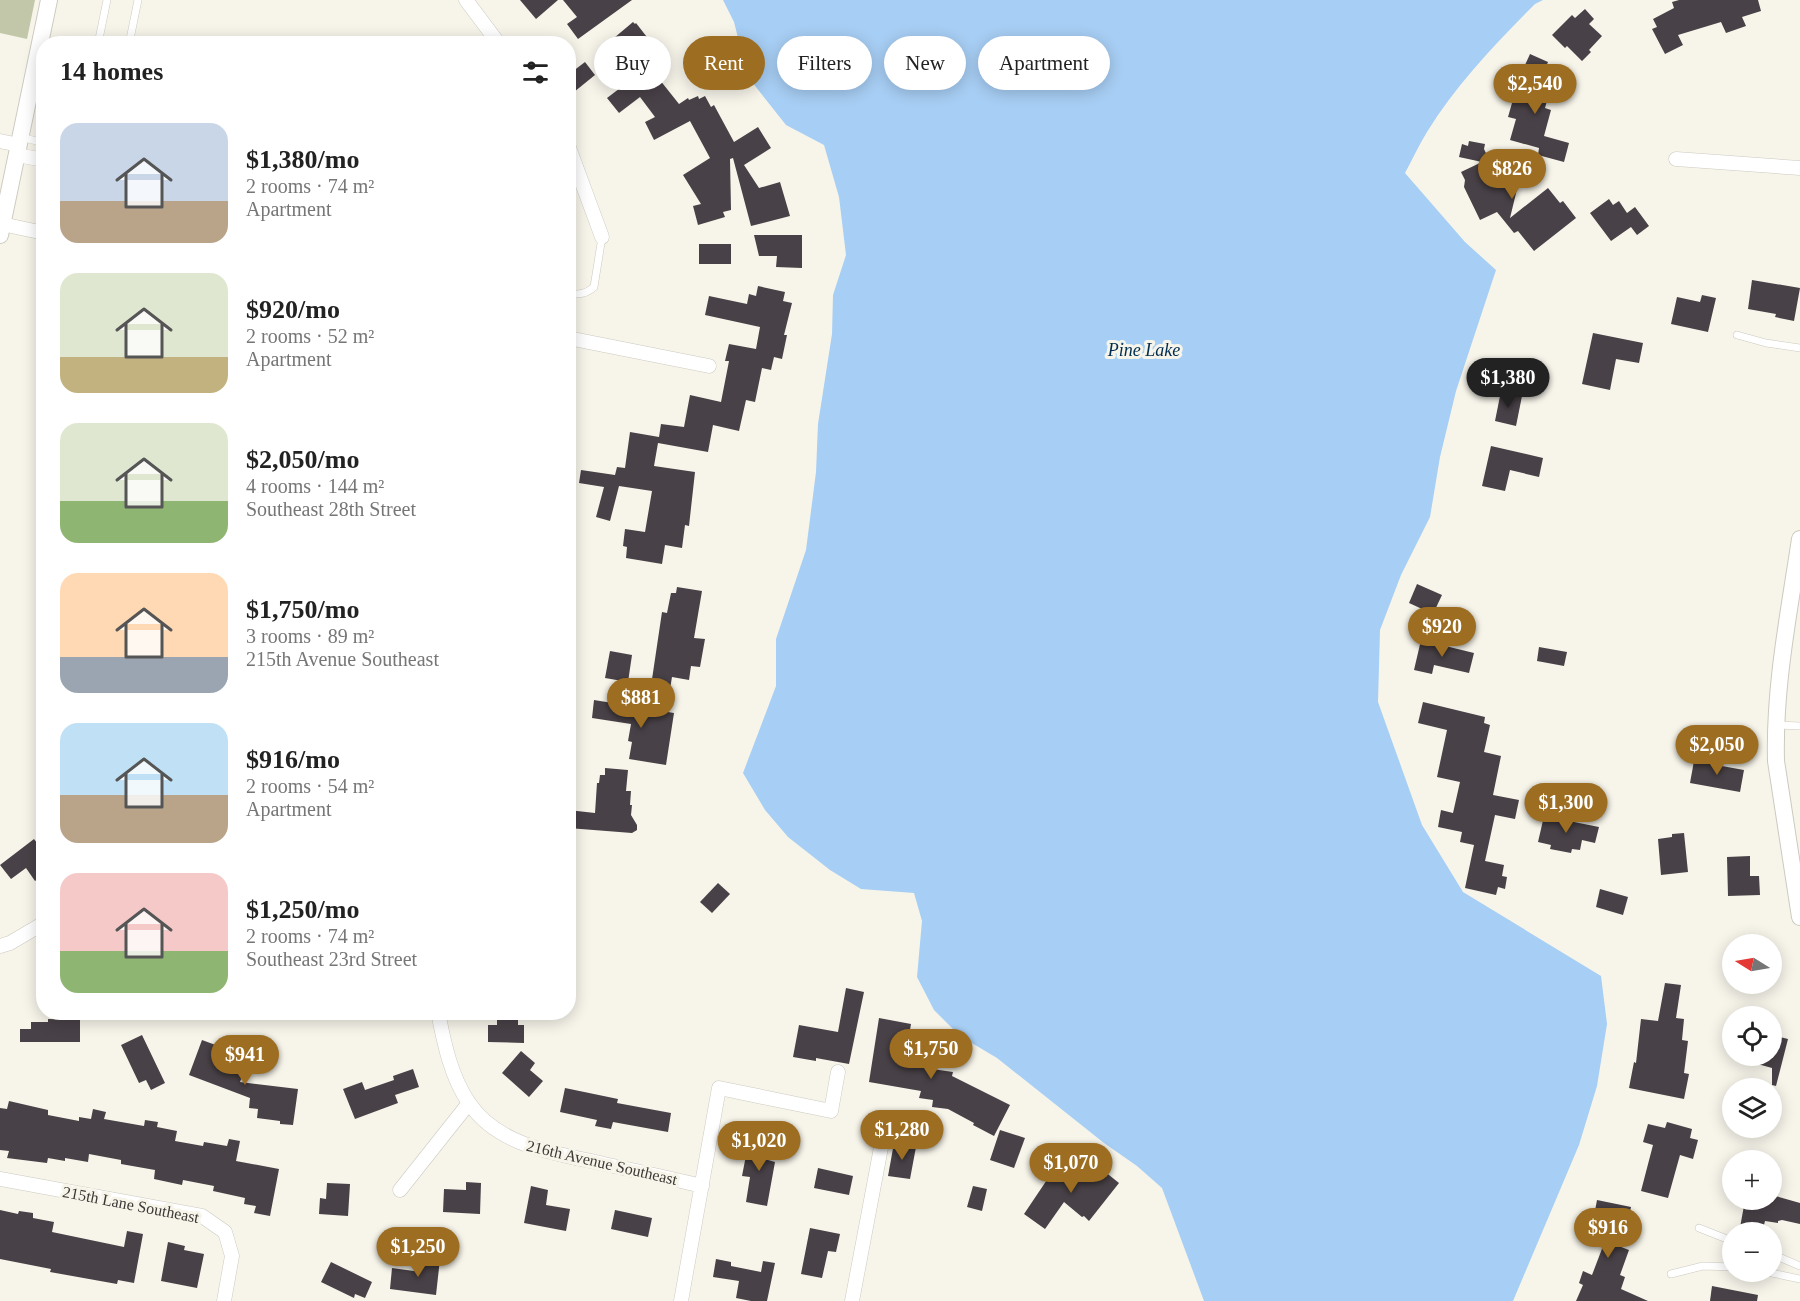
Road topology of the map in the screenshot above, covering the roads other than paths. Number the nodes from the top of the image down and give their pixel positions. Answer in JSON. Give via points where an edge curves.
{"nodes":[{"id":1,"x":49,"y":0,"type":"edge"},
{"id":2,"x":107,"y":0,"type":"edge"},
{"id":3,"x":138,"y":0,"type":"edge"},
{"id":4,"x":466,"y":0,"type":"edge"},
{"id":5,"x":42,"y":36,"type":"edge"},
{"id":6,"x":100,"y":36,"type":"edge"},
{"id":7,"x":131,"y":36,"type":"edge"},
{"id":8,"x":493,"y":36,"type":"edge"},
{"id":9,"x":36,"y":63,"type":"edge"},
{"id":10,"x":0,"y":141,"type":"edge"},
{"id":11,"x":36,"y":144,"type":"edge"},
{"id":12,"x":19,"y":146,"type":"junction"},
{"id":13,"x":36,"y":156,"type":"edge"},
{"id":14,"x":1676,"y":159,"type":"dead end"},
{"id":15,"x":576,"y":167,"type":"edge"},
{"id":16,"x":1800,"y":168,"type":"edge"},
{"id":17,"x":1,"y":229,"type":"edge"},
{"id":18,"x":36,"y":232,"type":"edge"},
{"id":19,"x":602,"y":237,"type":"joint"},
{"id":20,"x":576,"y":294,"type":"edge"},
{"id":21,"x":1737,"y":335,"type":"dead end"},
{"id":22,"x":576,"y":340,"type":"edge"},
{"id":23,"x":1800,"y":348,"type":"edge"},
{"id":24,"x":709,"y":366,"type":"dead end"},
{"id":25,"x":1800,"y":539,"type":"edge"},
{"id":26,"x":1776,"y":725,"type":"junction"},
{"id":27,"x":1800,"y":726,"type":"edge"},
{"id":28,"x":1800,"y":917,"type":"edge"},
{"id":29,"x":36,"y":928,"type":"edge"},
{"id":30,"x":0,"y":946,"type":"edge"},
{"id":31,"x":440,"y":1020,"type":"edge"},
{"id":32,"x":838,"y":1072,"type":"dead end"},
{"id":33,"x":469,"y":1103,"type":"junction"},
{"id":34,"x":883,"y":1137,"type":"dead end"},
{"id":35,"x":0,"y":1179,"type":"edge"},
{"id":36,"x":702,"y":1186,"type":"junction"},
{"id":37,"x":400,"y":1190,"type":"dead end"},
{"id":38,"x":1699,"y":1228,"type":"dead end"},
{"id":39,"x":1722,"y":1237,"type":"edge"},
{"id":40,"x":1782,"y":1258,"type":"edge"},
{"id":41,"x":1800,"y":1266,"type":"edge"},
{"id":42,"x":1722,"y":1267,"type":"edge"},
{"id":43,"x":1671,"y":1274,"type":"dead end"},
{"id":44,"x":1782,"y":1275,"type":"edge"},
{"id":45,"x":1800,"y":1279,"type":"edge"},
{"id":46,"x":224,"y":1301,"type":"edge"},
{"id":47,"x":681,"y":1301,"type":"edge"},
{"id":48,"x":852,"y":1301,"type":"edge"}],
"edges":[{"from":1,"to":5,"type":"street"},
{"from":2,"to":6,"type":"lane"},
{"from":3,"to":7,"type":"lane"},
{"from":4,"to":8,"type":"street"},
{"from":9,"to":12,"type":"street"},
{"from":10,"to":12,"type":"street"},
{"from":11,"to":12,"type":"lane"},
{"from":12,"to":13,"type":"street"},
{"from":12,"to":17,"type":"street"},
{"from":14,"to":16,"type":"street"},
{"from":15,"to":19,"type":"street"},
{"from":17,"to":18,"type":"street"},
{"from":19,"to":20,"type":"lane","via":[[594,287]]},
{"from":21,"to":23,"type":"lane"},
{"from":22,"to":24,"type":"street"},
{"from":25,"to":26,"type":"street","via":[[1780,664]]},
{"from":26,"to":27,"type":"lane"},
{"from":26,"to":28,"type":"street","via":[[1776,761]]},
{"from":29,"to":30,"type":"street"},
{"from":31,"to":33,"type":"street","name":"216th Avenue Southeast","via":[[456,1079]]},
{"from":32,"to":36,"type":"street","via":[[831,1111],[719,1088]]},
{"from":33,"to":36,"type":"street","name":"216th Avenue Southeast","via":[[493,1128],[531,1148]]},
{"from":33,"to":37,"type":"street"},
{"from":34,"to":48,"type":"street"},
{"from":35,"to":46,"type":"street","name":"215th Lane Southeast","via":[[202,1216],[225,1232],[232,1256]]},
{"from":36,"to":47,"type":"street"},
{"from":38,"to":39,"type":"lane"},
{"from":40,"to":41,"type":"lane"},
{"from":42,"to":43,"type":"lane","via":[[1703,1266]]},
{"from":44,"to":45,"type":"lane"}]}
